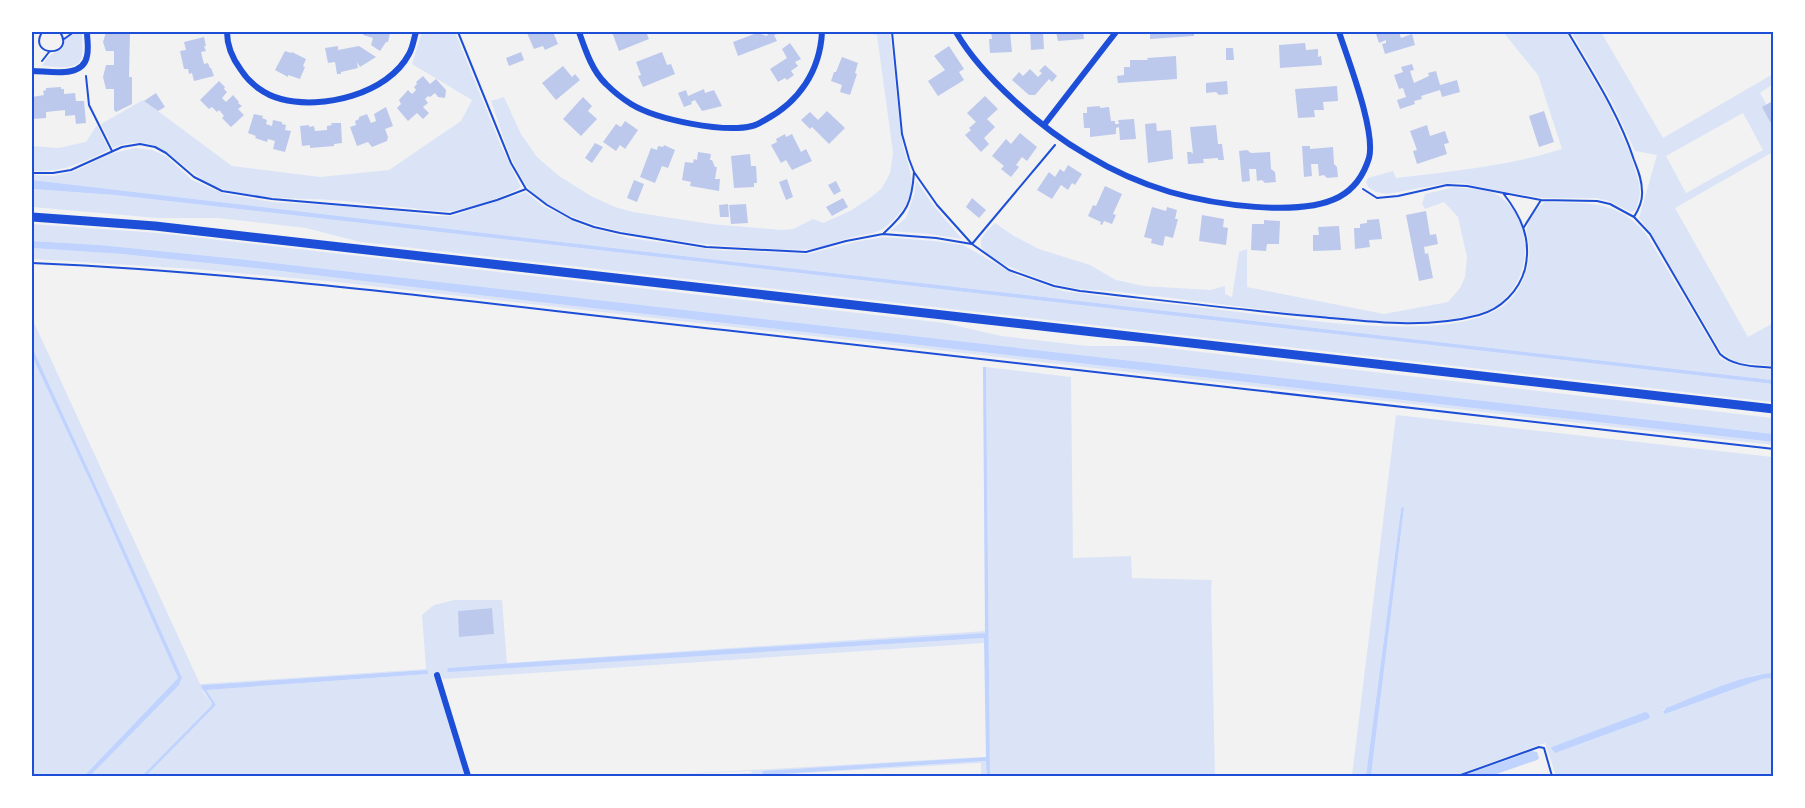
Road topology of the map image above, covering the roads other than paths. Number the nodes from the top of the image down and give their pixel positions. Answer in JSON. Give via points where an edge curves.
{"nodes":[{"id":1,"x":87,"y":32,"type":"edge"},
{"id":2,"x":227,"y":32,"type":"edge"},
{"id":3,"x":416,"y":32,"type":"edge"},
{"id":4,"x":579,"y":32,"type":"edge"},
{"id":5,"x":822,"y":32,"type":"edge"},
{"id":6,"x":956,"y":32,"type":"edge"},
{"id":7,"x":1116,"y":32,"type":"edge"},
{"id":8,"x":1339,"y":32,"type":"edge"},
{"id":9,"x":32,"y":71,"type":"edge"},
{"id":10,"x":1044,"y":125,"type":"junction"},
{"id":11,"x":32,"y":217,"type":"edge"},
{"id":12,"x":1773,"y":409,"type":"edge"},
{"id":13,"x":437,"y":675,"type":"dead end"},
{"id":14,"x":468,"y":777,"type":"edge"}],
"edges":[{"from":1,"to":9,"type":"street","via":[[87,56],[81,68],[73,72]]},
{"from":2,"to":3,"type":"street","via":[[233,59],[245,76],[260,90],[279,99],[303,103],[327,102],[374,87],[393,74],[409,54]]},
{"from":4,"to":5,"type":"street","via":[[605,83],[632,105],[688,124],[727,128],[753,126],[788,106],[803,89],[815,65]]},
{"from":6,"to":10,"type":"street","via":[[965,48],[1012,98]]},
{"from":7,"to":10,"type":"street"},
{"from":8,"to":10,"type":"street","via":[[1371,145],[1355,184],[1324,202],[1306,206],[1237,205],[1169,192],[1128,177],[1085,154]]},
{"from":11,"to":12,"type":"main road","via":[[189,230]]},
{"from":13,"to":14,"type":"street"}]}
